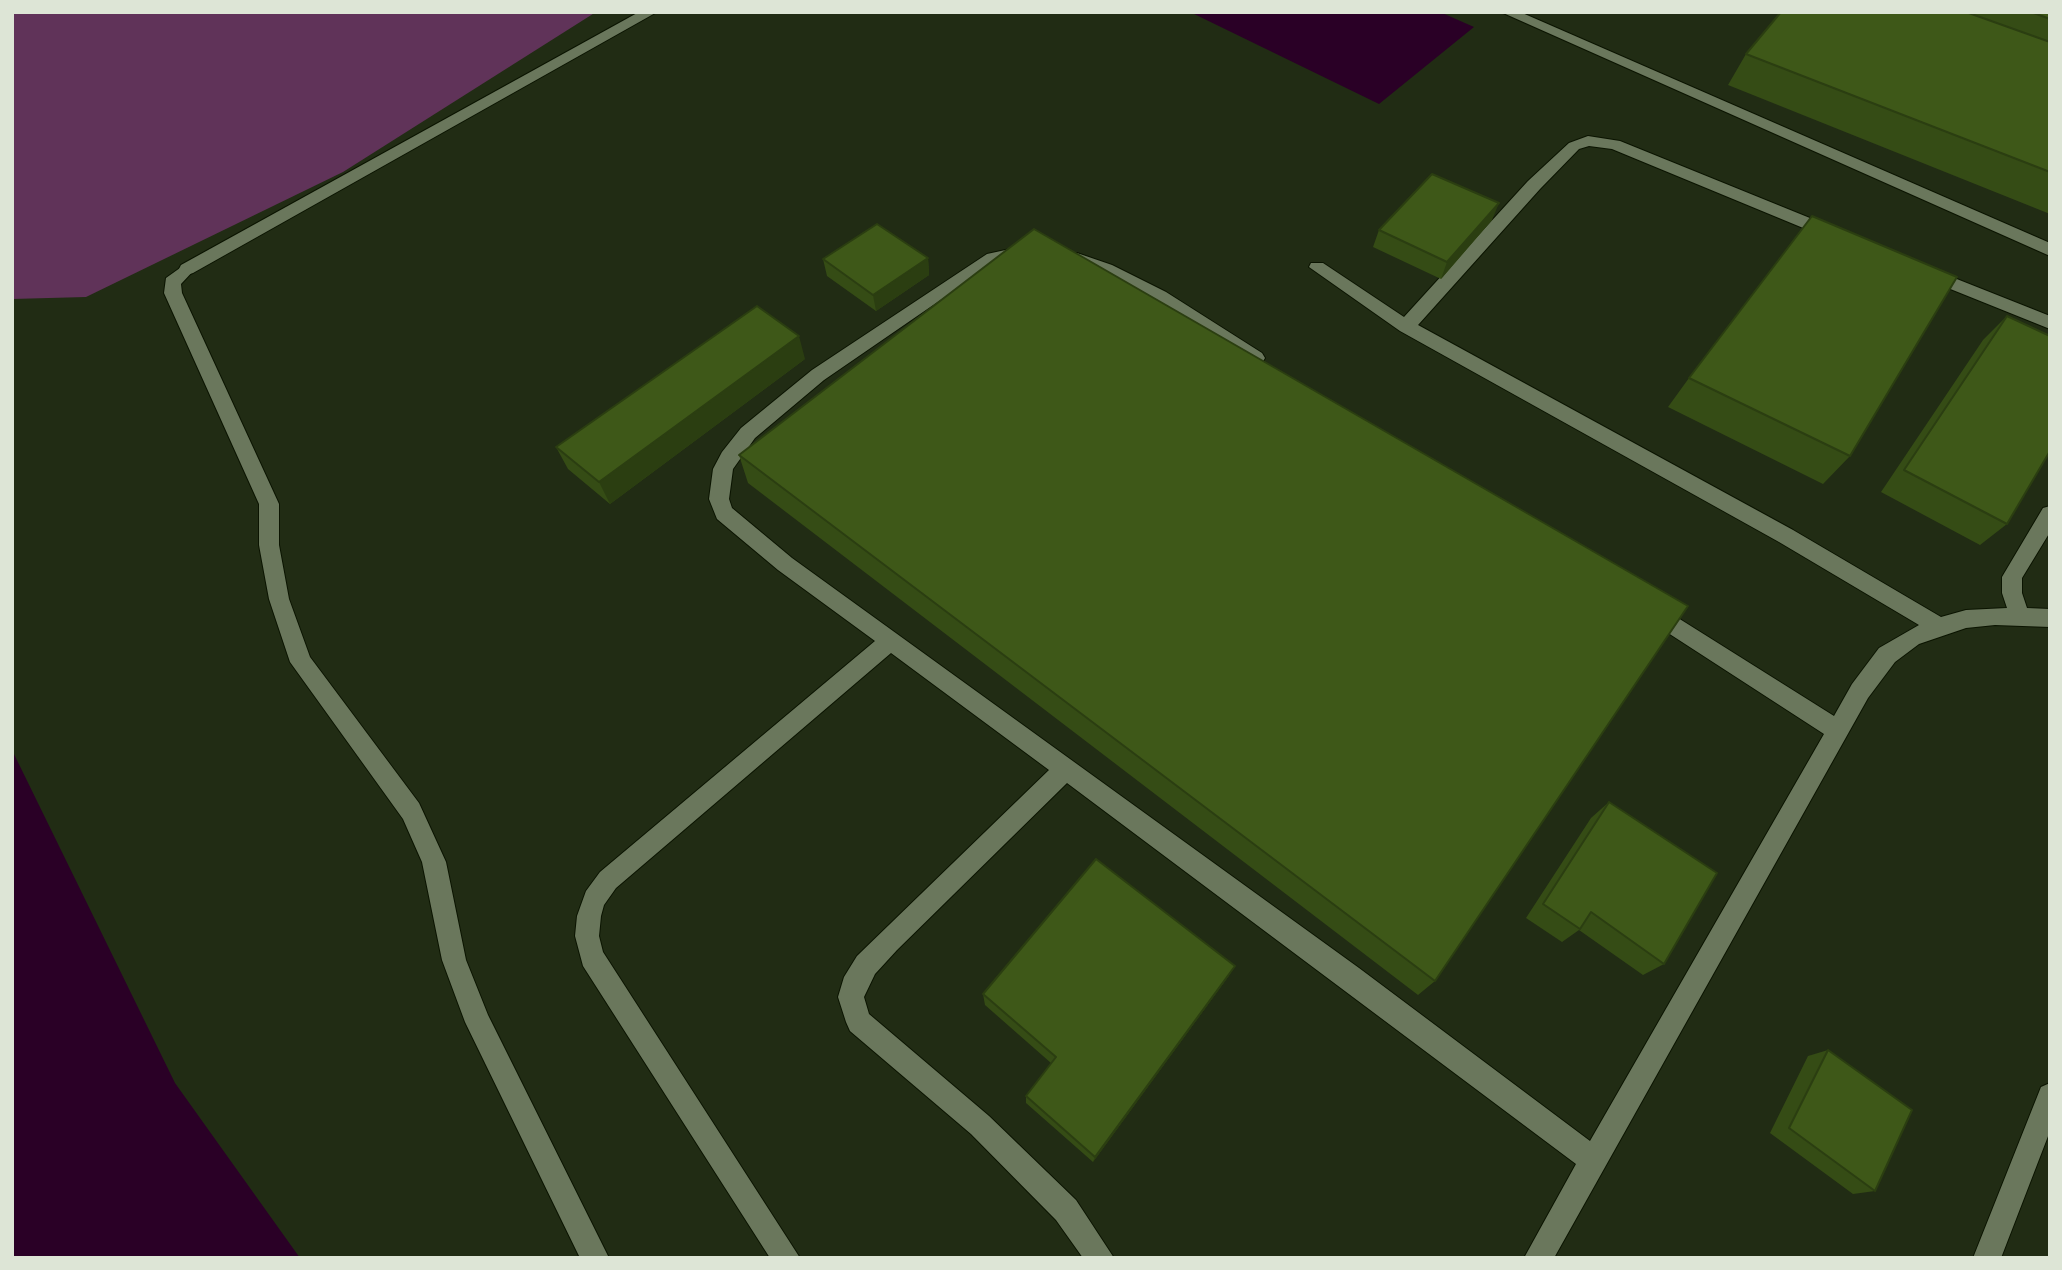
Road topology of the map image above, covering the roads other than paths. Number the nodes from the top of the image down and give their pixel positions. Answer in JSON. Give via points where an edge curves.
{"nodes":[{"id":1,"x":650,"y":12,"type":"edge"},
{"id":2,"x":1508,"y":12,"type":"edge"},
{"id":3,"x":1844,"y":239,"type":"edge"},
{"id":4,"x":2050,"y":250,"type":"edge"},
{"id":5,"x":1908,"y":265,"type":"edge"},
{"id":6,"x":1317,"y":267,"type":"dead end"},
{"id":7,"x":2050,"y":323,"type":"edge"},
{"id":8,"x":1406,"y":327,"type":"junction"},
{"id":9,"x":1277,"y":371,"type":"edge"},
{"id":10,"x":2050,"y":514,"type":"edge"},
{"id":11,"x":1639,"y":603,"type":"edge"},
{"id":12,"x":2020,"y":617,"type":"junction"},
{"id":13,"x":2050,"y":618,"type":"edge"},
{"id":14,"x":1938,"y":626,"type":"junction"},
{"id":15,"x":890,"y":640,"type":"junction"},
{"id":16,"x":1838,"y":731,"type":"junction"},
{"id":17,"x":1066,"y":769,"type":"junction"},
{"id":18,"x":2050,"y":1096,"type":"edge"},
{"id":19,"x":1593,"y":1160,"type":"junction"},
{"id":20,"x":595,"y":1258,"type":"edge"},
{"id":21,"x":786,"y":1258,"type":"edge"},
{"id":22,"x":1100,"y":1258,"type":"edge"},
{"id":23,"x":1538,"y":1258,"type":"edge"},
{"id":24,"x":1987,"y":1258,"type":"edge"}],
"edges":[{"from":1,"to":20,"type":"street","via":[[187,269],[172,282],[269,504],[269,545],[279,599],[301,662],[411,811],[434,862],[454,960],[478,1022]]},
{"from":2,"to":4,"type":"street"},
{"from":3,"to":8,"type":"street","via":[[1615,144],[1588,141],[1574,146],[1534,185]]},
{"from":5,"to":7,"type":"street"},
{"from":6,"to":8,"type":"street"},
{"from":8,"to":14,"type":"street","via":[[1786,536]]},
{"from":9,"to":15,"type":"street","via":[[1160,296],[1105,269],[1047,253],[993,258],[829,367],[739,442],[723,469],[719,499],[737,527]]},
{"from":10,"to":12,"type":"street","via":[[2012,577]]},
{"from":11,"to":16,"type":"street"},
{"from":12,"to":13,"type":"street"},
{"from":12,"to":14,"type":"street","via":[[1976,618]]},
{"from":14,"to":16,"type":"street","via":[[1887,655]]},
{"from":15,"to":17,"type":"street"},
{"from":15,"to":21,"type":"street","via":[[608,880],[594,899],[589,916],[592,957]]},
{"from":16,"to":19,"type":"street"},
{"from":17,"to":19,"type":"street"},
{"from":17,"to":22,"type":"street","via":[[888,941],[866,965],[851,997],[859,1022],[980,1125],[1066,1210]]},
{"from":18,"to":24,"type":"street"},
{"from":19,"to":23,"type":"street"}]}
